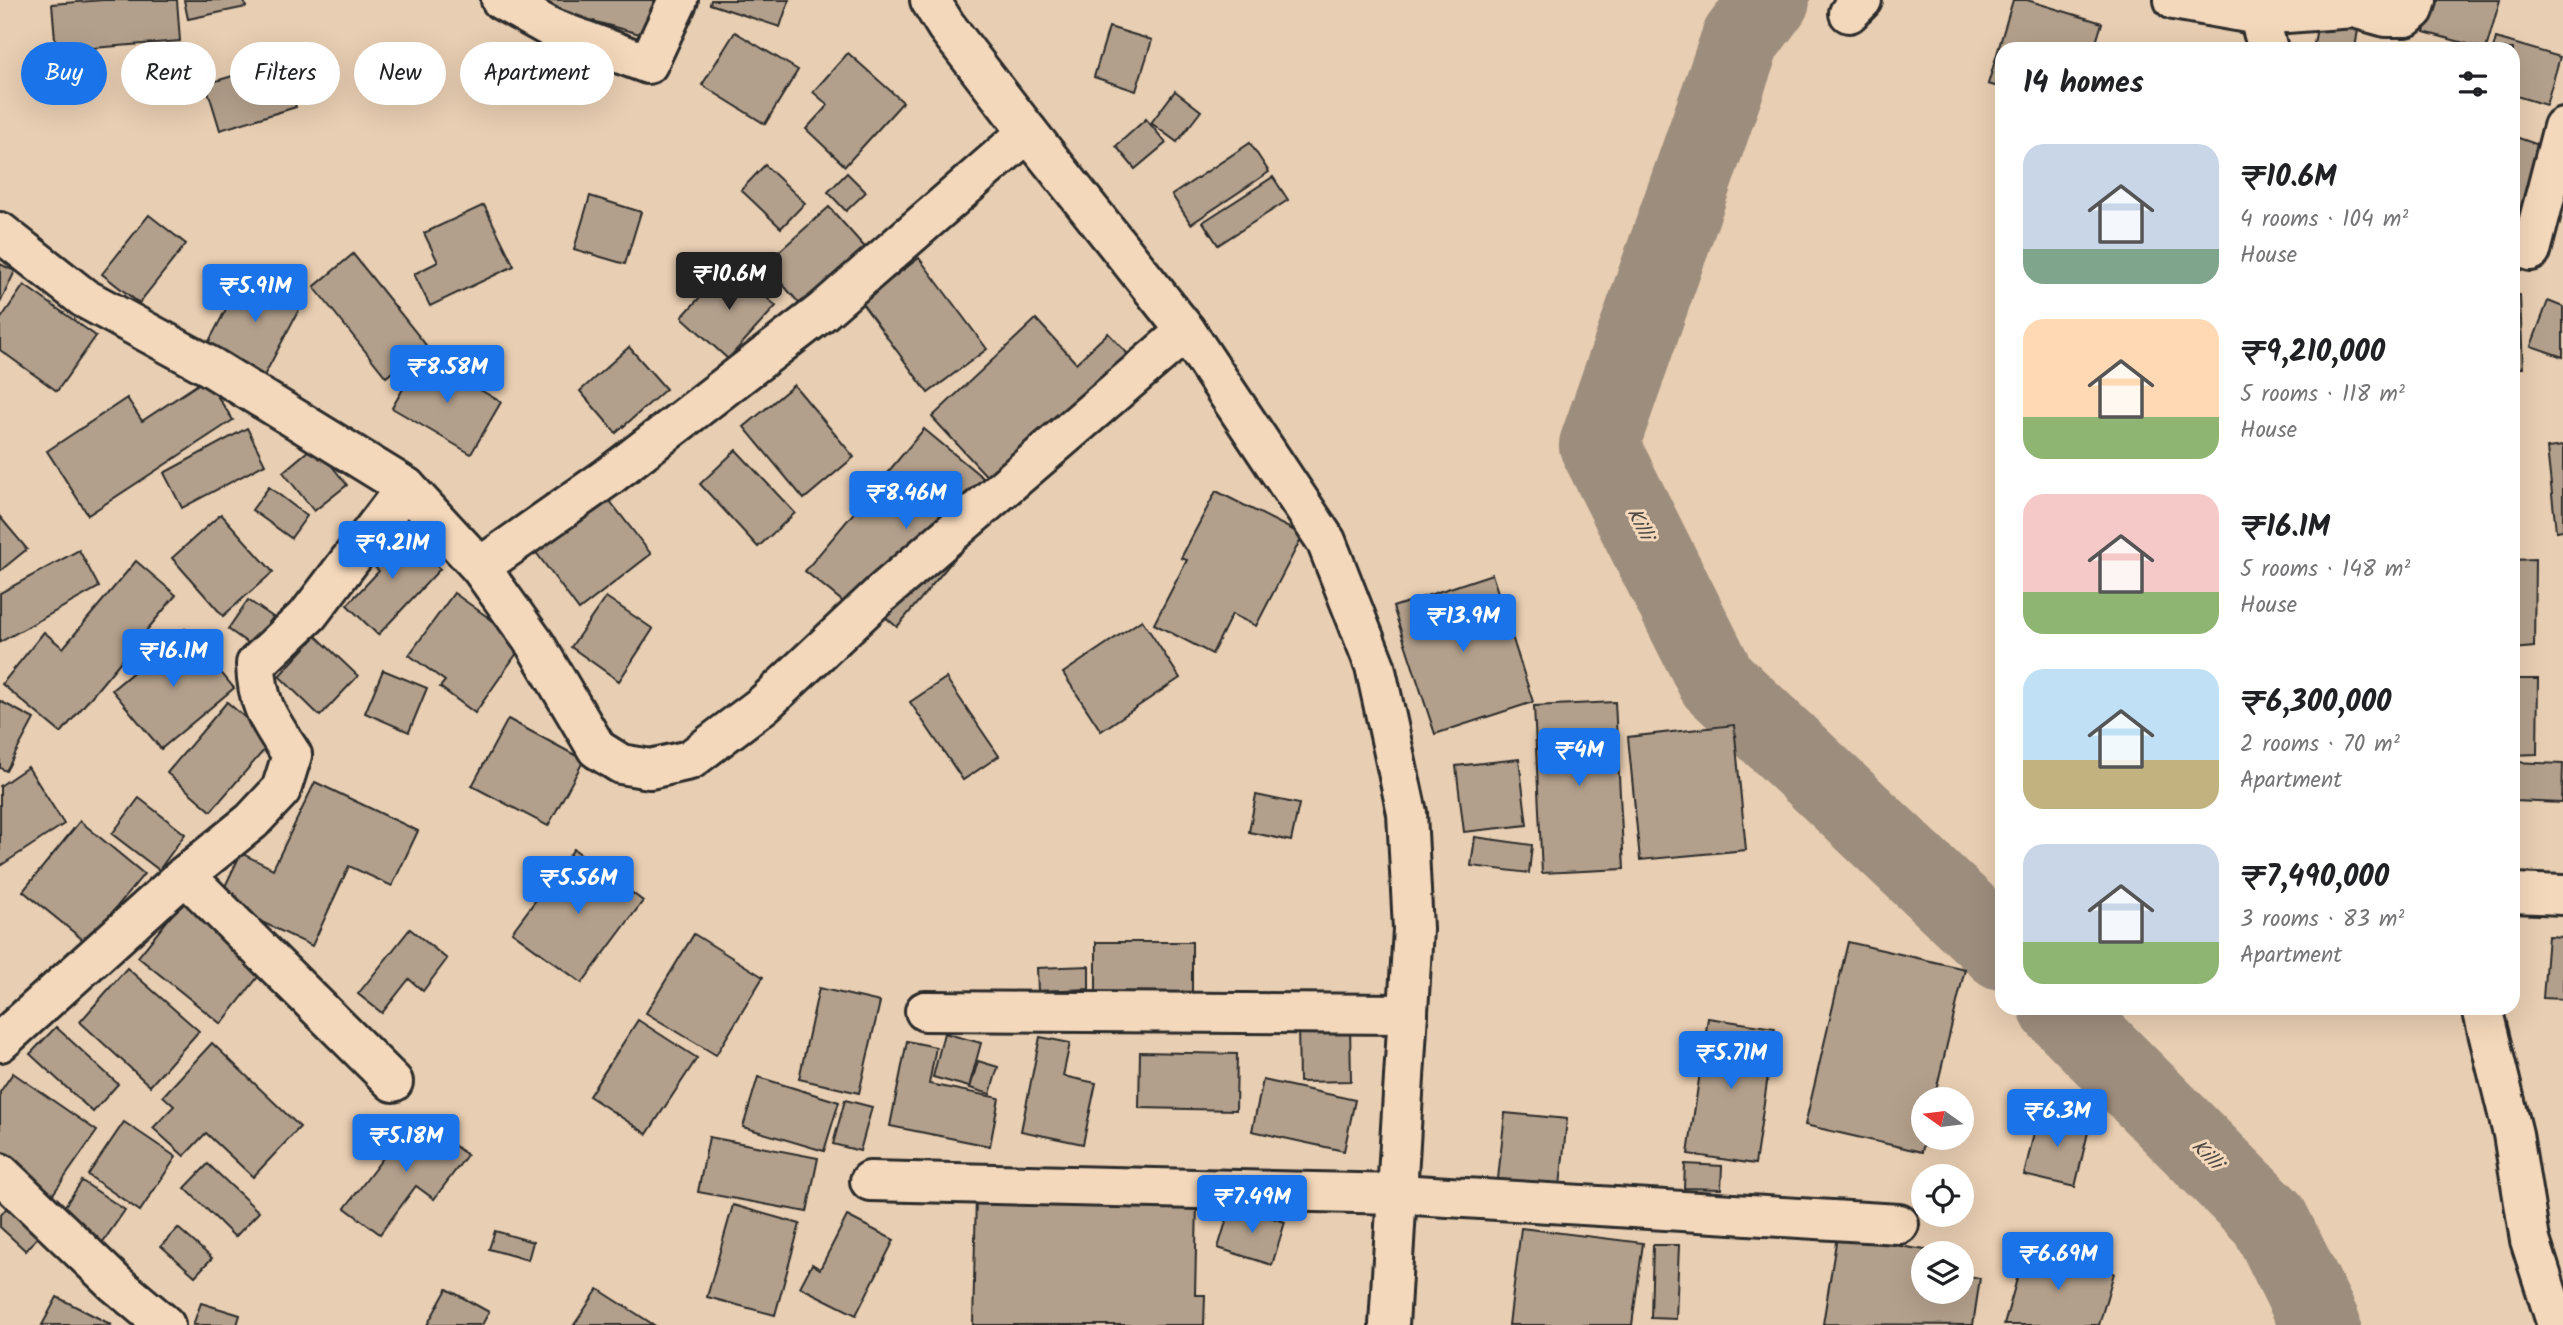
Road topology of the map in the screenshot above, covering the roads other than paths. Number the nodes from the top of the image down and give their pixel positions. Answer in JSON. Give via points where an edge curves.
{"nodes":[{"id":1,"x":501,"y":0,"type":"edge"},
{"id":2,"x":678,"y":0,"type":"edge"},
{"id":3,"x":930,"y":0,"type":"edge"},
{"id":4,"x":2174,"y":0,"type":"edge"},
{"id":5,"x":2417,"y":0,"type":"edge"},
{"id":6,"x":2261,"y":21,"type":"edge"},
{"id":7,"x":2563,"y":127,"type":"edge"},
{"id":8,"x":1028,"y":132,"type":"junction"},
{"id":9,"x":0,"y":232,"type":"edge"},
{"id":10,"x":2536,"y":254,"type":"edge"},
{"id":11,"x":1186,"y":331,"type":"junction"},
{"id":12,"x":406,"y":487,"type":"junction"},
{"id":13,"x":480,"y":567,"type":"junction"},
{"id":14,"x":185,"y":875,"type":"junction"},
{"id":15,"x":2520,"y":893,"type":"edge"},
{"id":16,"x":2563,"y":895,"type":"edge"},
{"id":17,"x":925,"y":1012,"type":"dead end"},
{"id":18,"x":1408,"y":1014,"type":"junction"},
{"id":19,"x":2484,"y":1015,"type":"edge"},
{"id":20,"x":0,"y":1042,"type":"edge"},
{"id":21,"x":393,"y":1082,"type":"dead end"},
{"id":22,"x":0,"y":1172,"type":"edge"},
{"id":23,"x":870,"y":1181,"type":"dead end"},
{"id":24,"x":1398,"y":1194,"type":"junction"},
{"id":25,"x":1899,"y":1224,"type":"dead end"},
{"id":26,"x":165,"y":1325,"type":"edge"},
{"id":27,"x":1389,"y":1325,"type":"edge"},
{"id":28,"x":2557,"y":1325,"type":"edge"}],
"edges":[{"from":1,"to":2,"type":"street","via":[[551,29],[648,64]]},
{"from":3,"to":8,"type":"street"},
{"from":4,"to":6,"type":"street"},
{"from":5,"to":6,"type":"street","via":[[2406,17],[2354,8]]},
{"from":7,"to":10,"type":"street"},
{"from":8,"to":11,"type":"street"},
{"from":8,"to":13,"type":"street","via":[[822,312],[608,477]]},
{"from":9,"to":12,"type":"street","via":[[84,298],[211,367]]},
{"from":11,"to":13,"type":"street","via":[[882,593],[764,704],[690,760],[650,768],[621,764],[597,749],[535,644]]},
{"from":11,"to":18,"type":"street","via":[[1326,541],[1375,666],[1407,813],[1413,929]]},
{"from":12,"to":13,"type":"street"},
{"from":12,"to":14,"type":"street","via":[[309,614],[256,664],[264,711],[292,755],[290,769],[281,790],[252,821]]},
{"from":14,"to":20,"type":"street"},
{"from":14,"to":21,"type":"street"},
{"from":15,"to":16,"type":"street"},
{"from":17,"to":18,"type":"street"},
{"from":18,"to":24,"type":"street"},
{"from":19,"to":28,"type":"street","via":[[2513,1134],[2530,1240]]},
{"from":22,"to":26,"type":"street"},
{"from":23,"to":24,"type":"street"},
{"from":24,"to":25,"type":"street"},
{"from":24,"to":27,"type":"street"}]}
